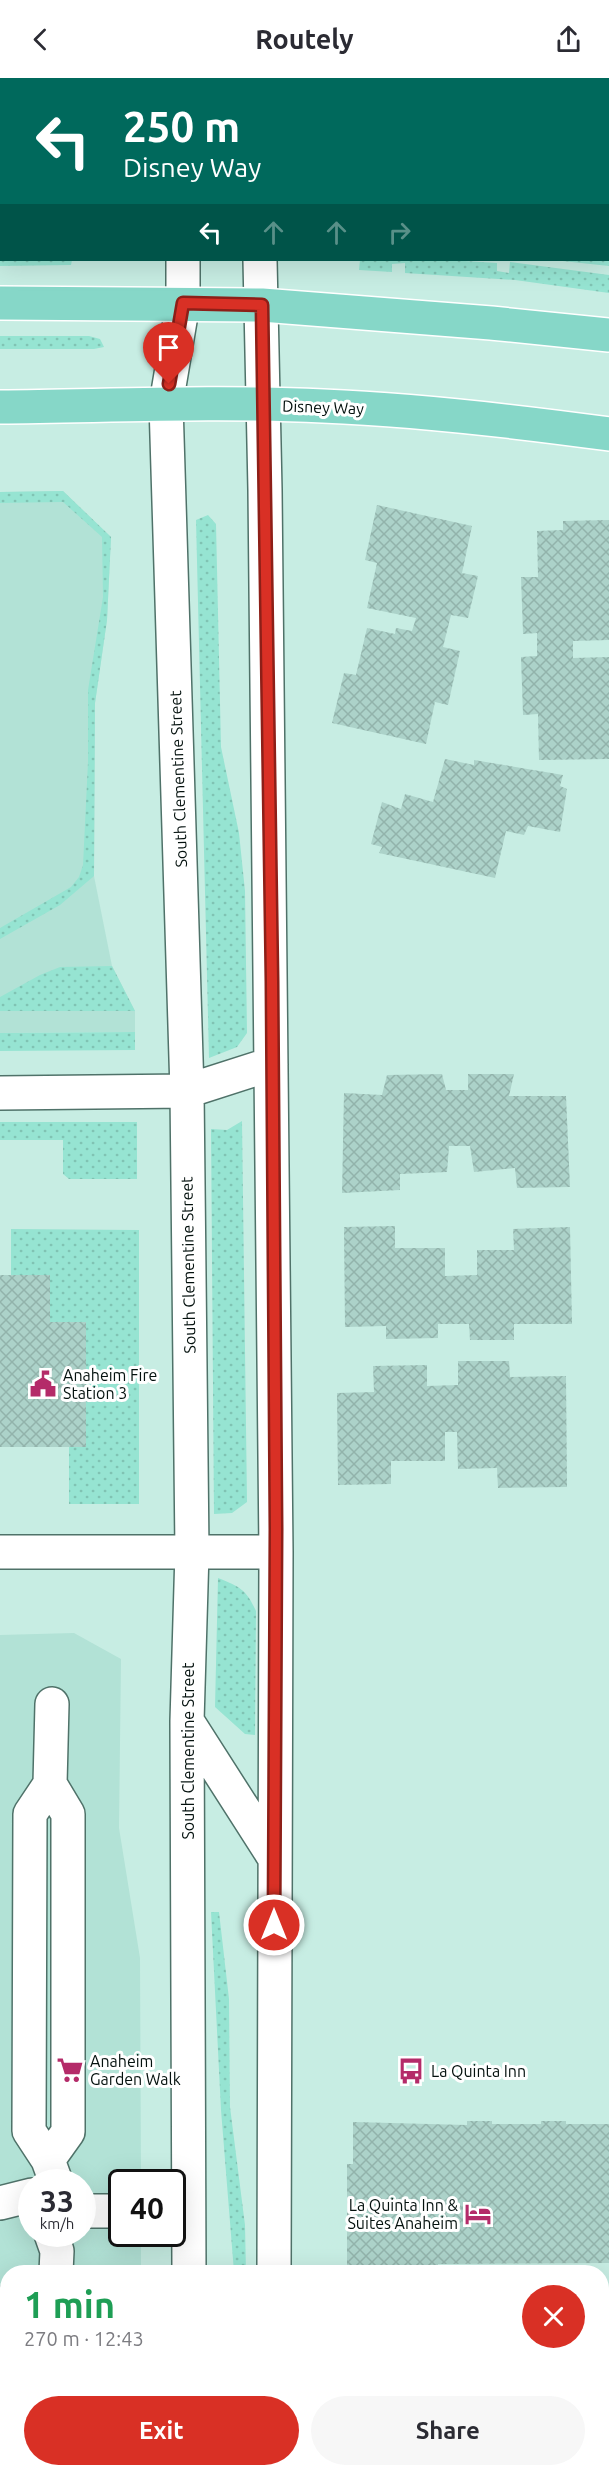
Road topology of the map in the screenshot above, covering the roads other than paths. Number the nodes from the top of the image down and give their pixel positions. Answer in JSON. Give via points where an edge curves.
{"nodes":[{"id":1,"x":183,"y":261,"type":"edge"},
{"id":2,"x":260,"y":261,"type":"edge"},
{"id":3,"x":0,"y":303,"type":"edge"},
{"id":4,"x":183,"y":303,"type":"junction"},
{"id":5,"x":262,"y":305,"type":"junction"},
{"id":6,"x":609,"y":334,"type":"edge"},
{"id":7,"x":166,"y":404,"type":"junction"},
{"id":8,"x":262,"y":405,"type":"junction"},
{"id":9,"x":0,"y":406,"type":"edge"},
{"id":10,"x":609,"y":434,"type":"edge"},
{"id":11,"x":272,"y":1064,"type":"junction"},
{"id":12,"x":187,"y":1091,"type":"junction"},
{"id":13,"x":0,"y":1093,"type":"edge"},
{"id":14,"x":0,"y":1552,"type":"edge"},
{"id":15,"x":192,"y":1552,"type":"junction"},
{"id":16,"x":276,"y":1552,"type":"junction"},
{"id":17,"x":52,"y":1704,"type":"dead end"},
{"id":18,"x":187,"y":1721,"type":"junction"},
{"id":19,"x":274,"y":1857,"type":"junction"},
{"id":20,"x":51,"y":2169,"type":"edge"},
{"id":21,"x":182,"y":2169,"type":"edge"},
{"id":22,"x":18,"y":2199,"type":"edge"},
{"id":23,"x":0,"y":2204,"type":"edge"},
{"id":24,"x":56,"y":2247,"type":"edge"},
{"id":25,"x":186,"y":2247,"type":"edge"},
{"id":26,"x":56,"y":2265,"type":"edge"},
{"id":27,"x":188,"y":2265,"type":"edge"},
{"id":28,"x":274,"y":2265,"type":"edge"}],
"edges":[{"from":1,"to":4,"type":"street","name":"South Clementine Street"},
{"from":2,"to":5,"type":"street"},
{"from":3,"to":4,"type":"main road"},
{"from":4,"to":5,"type":"main road"},
{"from":4,"to":7,"type":"street","name":"South Clementine Street"},
{"from":5,"to":6,"type":"main road"},
{"from":5,"to":8,"type":"street"},
{"from":7,"to":8,"type":"main road","name":"Disney Way"},
{"from":7,"to":9,"type":"main road","name":"Disney Way"},
{"from":7,"to":12,"type":"street","name":"South Clementine Street"},
{"from":8,"to":10,"type":"main road","name":"Disney Way","via":[[462,415]]},
{"from":8,"to":11,"type":"street"},
{"from":11,"to":12,"type":"street"},
{"from":11,"to":16,"type":"street"},
{"from":12,"to":13,"type":"street"},
{"from":12,"to":15,"type":"street","name":"South Clementine Street"},
{"from":14,"to":15,"type":"street"},
{"from":15,"to":16,"type":"street"},
{"from":15,"to":18,"type":"street","name":"South Clementine Street"},
{"from":16,"to":19,"type":"street"},
{"from":17,"to":20,"type":"street","via":[[50,1784],[30,1814],[29,2131]]},
{"from":18,"to":19,"type":"street"},
{"from":18,"to":21,"type":"street","name":"South Clementine Street"},
{"from":19,"to":28,"type":"street"},
{"from":22,"to":23,"type":"street"},
{"from":24,"to":26,"type":"street"},
{"from":25,"to":27,"type":"street","name":"South Clementine Street"}]}
